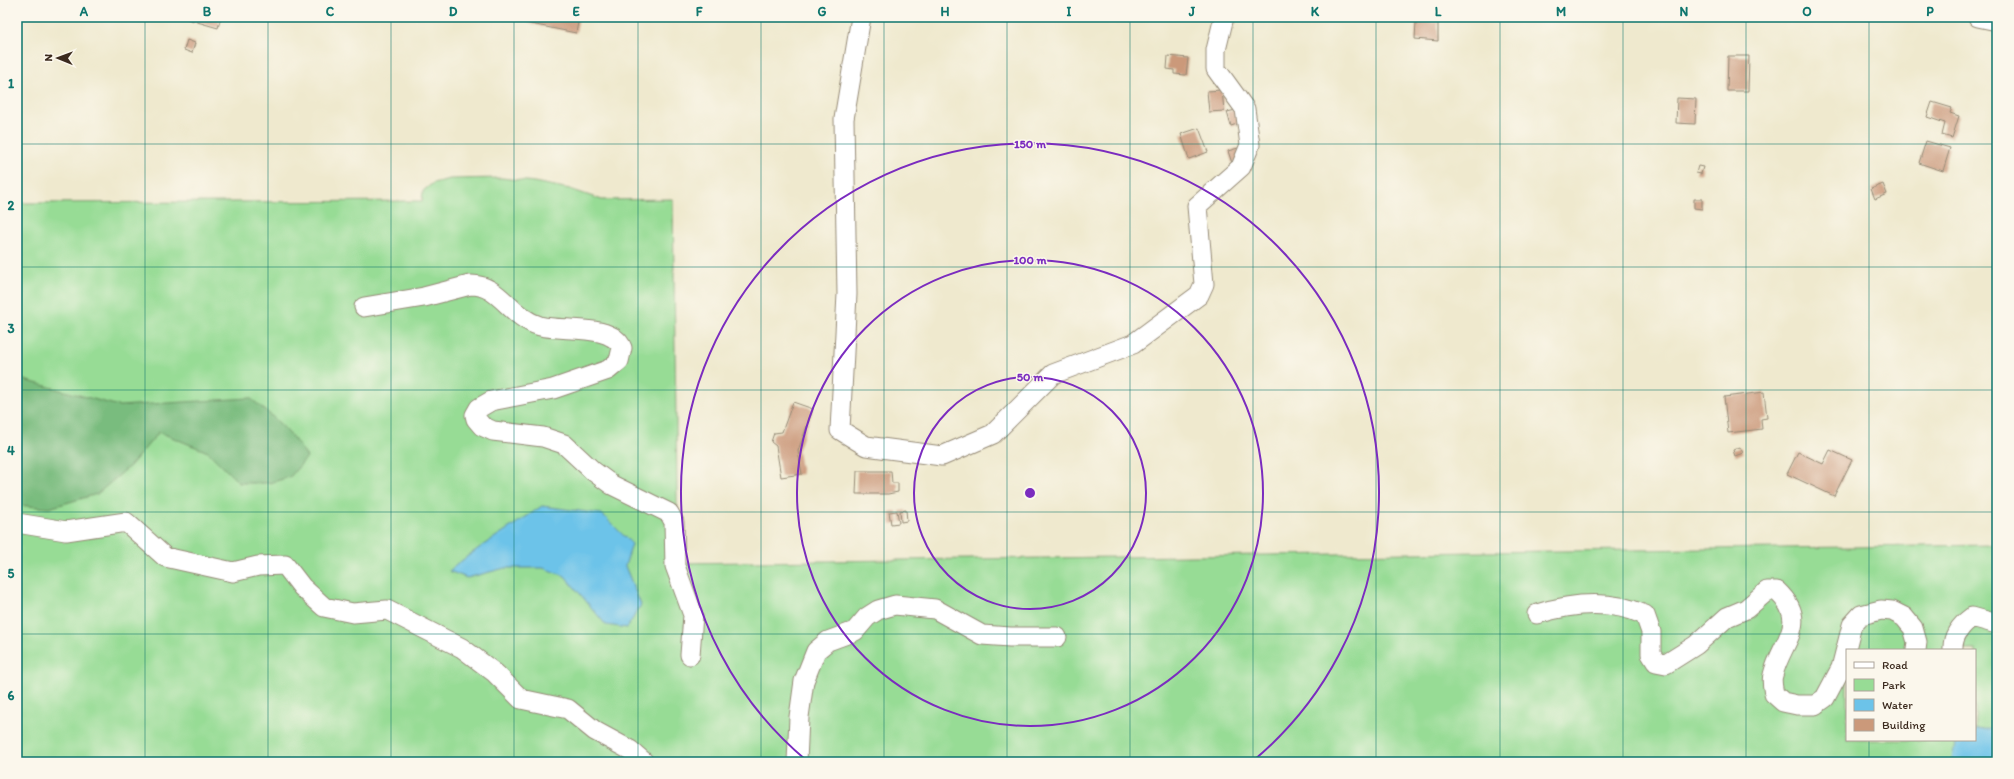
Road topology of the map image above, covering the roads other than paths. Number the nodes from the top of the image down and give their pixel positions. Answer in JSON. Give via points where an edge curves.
{"nodes":[{"id":1,"x":861,"y":17,"type":"edge"},
{"id":2,"x":1224,"y":17,"type":"edge"},
{"id":3,"x":1978,"y":17,"type":"edge"},
{"id":4,"x":1997,"y":21,"type":"edge"},
{"id":5,"x":364,"y":307,"type":"dead end"},
{"id":6,"x":17,"y":523,"type":"edge"},
{"id":7,"x":1537,"y":614,"type":"dead end"},
{"id":8,"x":1997,"y":624,"type":"edge"},
{"id":9,"x":1057,"y":637,"type":"dead end"},
{"id":10,"x":1916,"y":649,"type":"edge"},
{"id":11,"x":1953,"y":649,"type":"edge"},
{"id":12,"x":690,"y":655,"type":"dead end"},
{"id":13,"x":644,"y":762,"type":"edge"},
{"id":14,"x":797,"y":762,"type":"edge"}],
"edges":[{"from":1,"to":2,"type":"street","via":[[844,119],[847,294],[840,430],[866,446],[942,456],[993,434],[1053,374],[1133,344],[1199,295],[1204,284],[1198,206],[1241,167],[1250,145],[1246,109],[1216,69],[1216,50]]},
{"from":3,"to":4,"type":"street"},
{"from":5,"to":12,"type":"street","via":[[479,285],[493,291],[516,314],[534,324],[603,332],[618,341],[622,348],[621,357],[617,364],[608,370],[553,389],[491,401],[479,408],[476,418],[482,426],[493,431],[543,437],[564,444],[612,485],[669,514],[674,522],[675,566],[694,615]]},
{"from":6,"to":13,"type":"street","via":[[66,531],[126,522],[165,557],[233,572],[258,566],[285,565],[302,587],[324,607],[352,613],[386,610],[462,648],[495,673],[521,699],[568,709],[595,731],[630,750]]},
{"from":7,"to":10,"type":"street","via":[[1598,603],[1646,614],[1651,632],[1651,654],[1656,662],[1666,664],[1696,645],[1727,617],[1746,609],[1767,591],[1777,591],[1786,599],[1793,612],[1794,624],[1772,677],[1774,694],[1783,702],[1797,705],[1815,705],[1825,698],[1840,668],[1852,626],[1861,615],[1881,610],[1904,617],[1914,628]]},
{"from":8,"to":11,"type":"street","via":[[1972,616],[1960,626],[1952,643]]},
{"from":9,"to":14,"type":"street","via":[[982,635],[935,609],[895,605],[878,610],[867,617],[855,631],[828,641],[816,651],[804,681]]}]}
